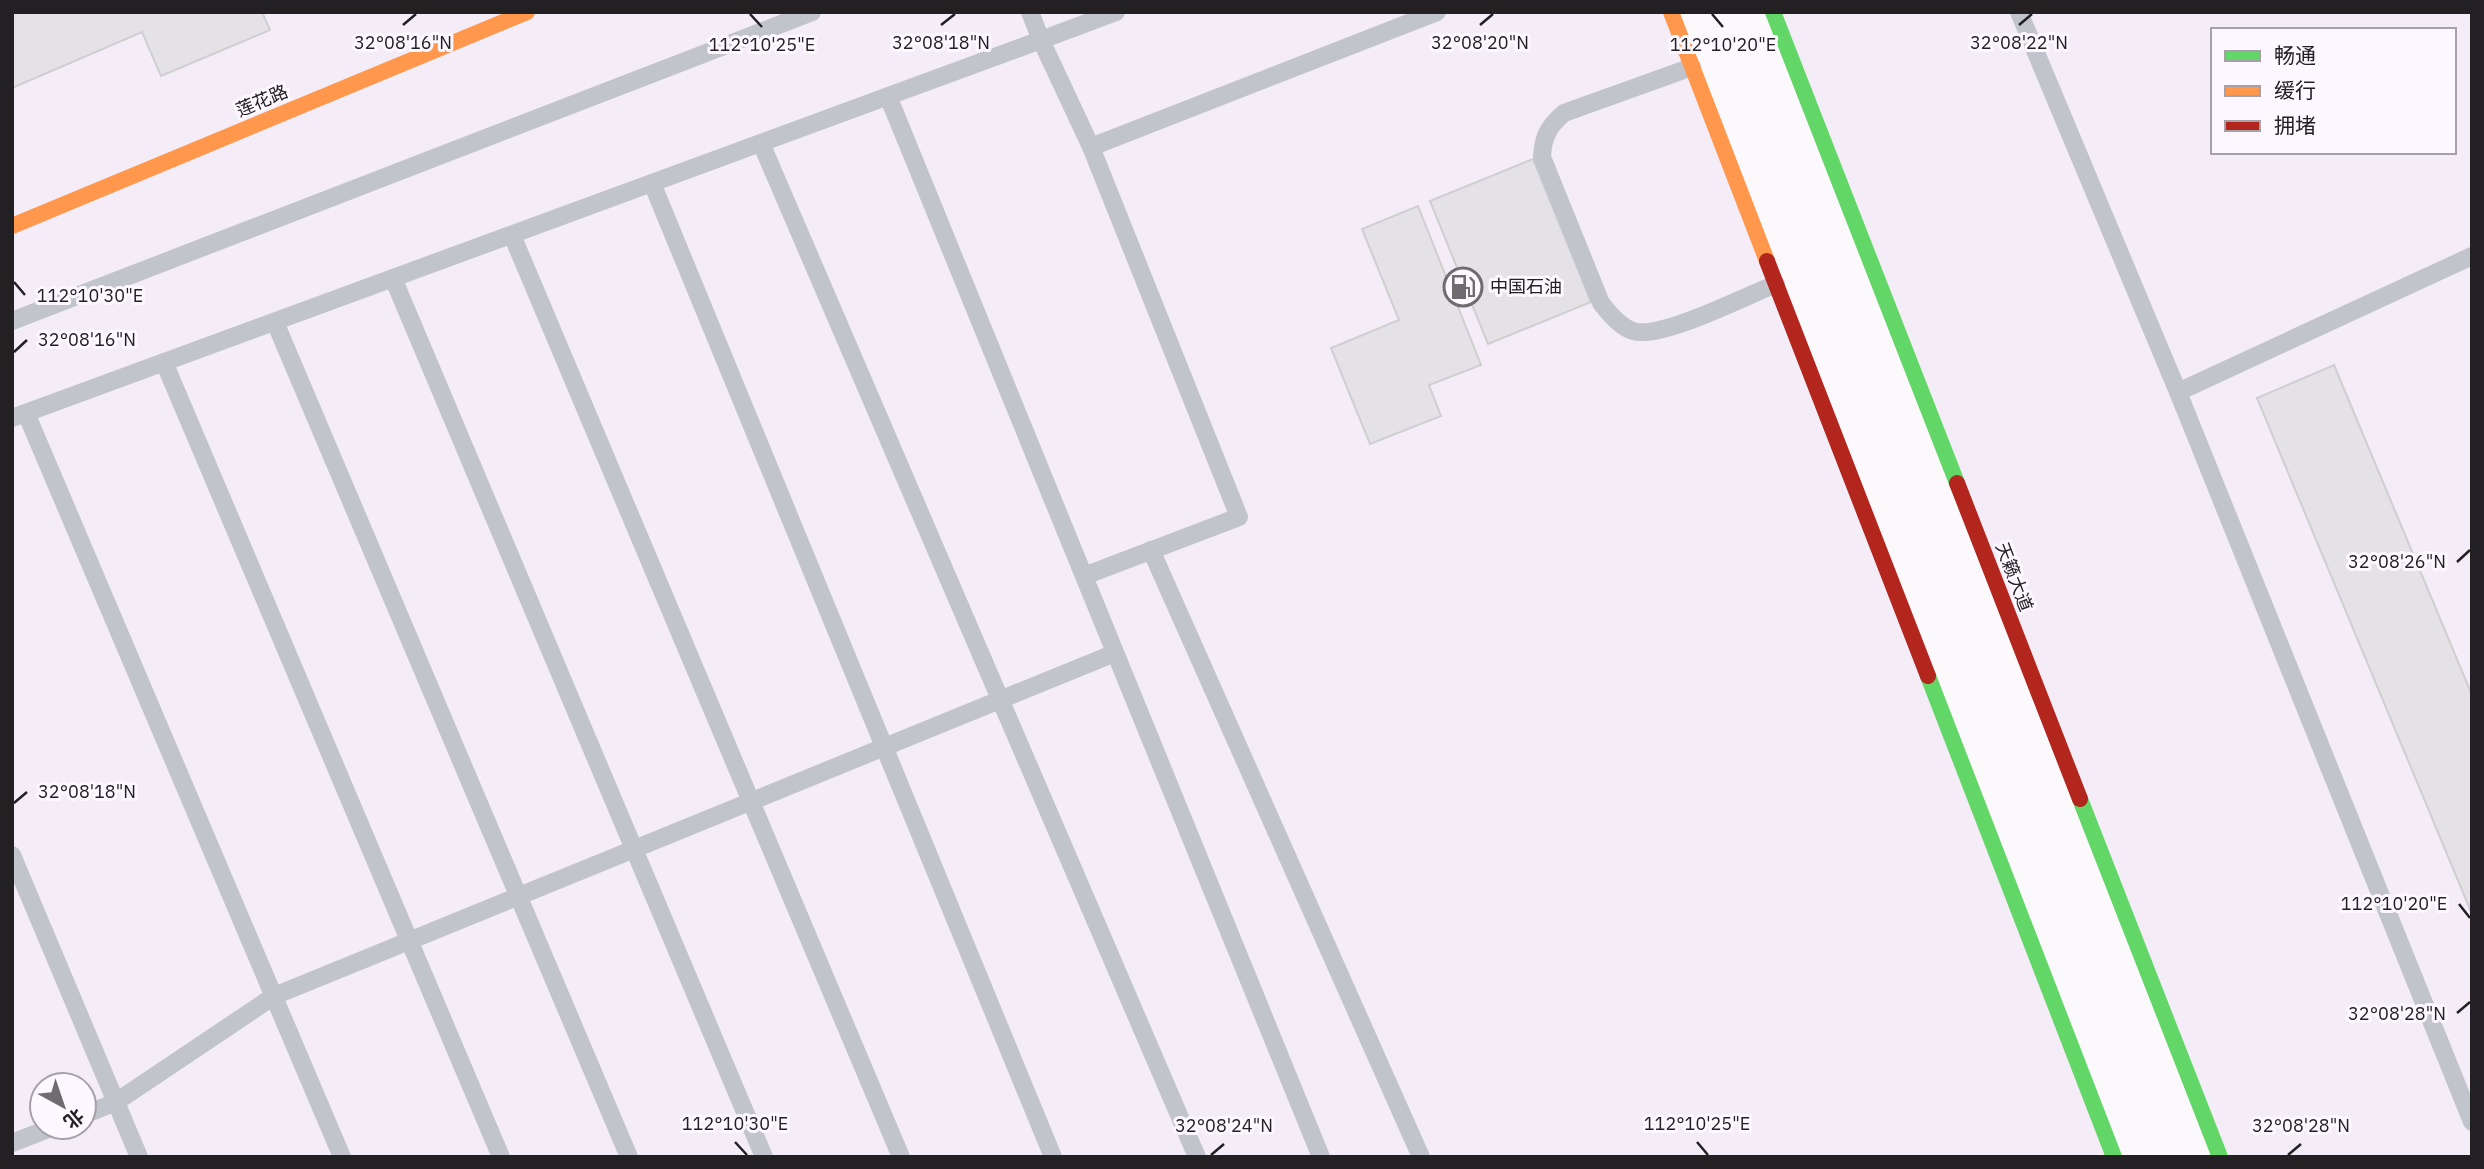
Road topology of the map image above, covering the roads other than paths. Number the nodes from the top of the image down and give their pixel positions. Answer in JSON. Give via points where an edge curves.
{"nodes":[{"id":1,"x":527,"y":12,"type":"edge"},
{"id":2,"x":812,"y":12,"type":"edge"},
{"id":3,"x":1030,"y":12,"type":"edge"},
{"id":4,"x":1116,"y":12,"type":"edge"},
{"id":5,"x":1437,"y":12,"type":"edge"},
{"id":6,"x":1671,"y":12,"type":"edge"},
{"id":7,"x":1773,"y":12,"type":"edge"},
{"id":8,"x":2019,"y":12,"type":"edge"},
{"id":9,"x":1041,"y":40,"type":"junction"},
{"id":10,"x":1692,"y":67,"type":"junction"},
{"id":11,"x":888,"y":96,"type":"junction"},
{"id":12,"x":761,"y":143,"type":"junction"},
{"id":13,"x":1091,"y":147,"type":"junction"},
{"id":14,"x":652,"y":183,"type":"junction"},
{"id":15,"x":12,"y":226,"type":"edge"},
{"id":16,"x":512,"y":235,"type":"junction"},
{"id":17,"x":2472,"y":256,"type":"edge"},
{"id":18,"x":393,"y":278,"type":"junction"},
{"id":19,"x":1776,"y":284,"type":"junction"},
{"id":20,"x":12,"y":321,"type":"edge"},
{"id":21,"x":275,"y":321,"type":"junction"},
{"id":22,"x":164,"y":362,"type":"junction"},
{"id":23,"x":2178,"y":392,"type":"junction"},
{"id":24,"x":19,"y":416,"type":"edge"},
{"id":25,"x":1151,"y":551,"type":"junction"},
{"id":26,"x":1084,"y":576,"type":"junction"},
{"id":27,"x":1115,"y":653,"type":"junction"},
{"id":28,"x":1000,"y":699,"type":"junction"},
{"id":29,"x":885,"y":747,"type":"junction"},
{"id":30,"x":751,"y":802,"type":"junction"},
{"id":31,"x":634,"y":850,"type":"junction"},
{"id":32,"x":12,"y":855,"type":"edge"},
{"id":33,"x":519,"y":897,"type":"junction"},
{"id":34,"x":410,"y":942,"type":"junction"},
{"id":35,"x":274,"y":996,"type":"junction"},
{"id":36,"x":116,"y":1102,"type":"junction"},
{"id":37,"x":98,"y":1109,"type":"edge"},
{"id":38,"x":2472,"y":1122,"type":"edge"},
{"id":39,"x":139,"y":1157,"type":"edge"},
{"id":40,"x":342,"y":1157,"type":"edge"},
{"id":41,"x":500,"y":1157,"type":"edge"},
{"id":42,"x":629,"y":1157,"type":"edge"},
{"id":43,"x":764,"y":1157,"type":"edge"},
{"id":44,"x":901,"y":1157,"type":"edge"},
{"id":45,"x":1054,"y":1157,"type":"edge"},
{"id":46,"x":1198,"y":1157,"type":"edge"},
{"id":47,"x":1321,"y":1157,"type":"edge"},
{"id":48,"x":1421,"y":1157,"type":"edge"},
{"id":49,"x":2114,"y":1157,"type":"edge"},
{"id":50,"x":2220,"y":1157,"type":"edge"}],
"edges":[{"from":1,"to":15,"type":"main road","name":"莲花路"},
{"from":2,"to":20,"type":"lane"},
{"from":3,"to":9,"type":"lane"},
{"from":4,"to":9,"type":"lane"},
{"from":5,"to":13,"type":"lane"},
{"from":6,"to":10,"type":"main road"},
{"from":7,"to":50,"type":"main road","name":"天籁大道"},
{"from":8,"to":23,"type":"lane"},
{"from":9,"to":11,"type":"lane"},
{"from":9,"to":13,"type":"lane"},
{"from":10,"to":19,"type":"main road"},
{"from":10,"to":19,"type":"lane","via":[[1564,113],[1551,124],[1543,140],[1542,157],[1601,303],[1632,331],[1655,333]]},
{"from":11,"to":12,"type":"lane"},
{"from":11,"to":26,"type":"lane"},
{"from":12,"to":14,"type":"lane"},
{"from":12,"to":28,"type":"lane"},
{"from":13,"to":25,"type":"lane","via":[[1239,517]]},
{"from":14,"to":16,"type":"lane"},
{"from":14,"to":29,"type":"lane"},
{"from":16,"to":18,"type":"lane"},
{"from":16,"to":30,"type":"lane"},
{"from":17,"to":23,"type":"lane"},
{"from":18,"to":21,"type":"lane"},
{"from":18,"to":31,"type":"lane"},
{"from":19,"to":49,"type":"main road"},
{"from":21,"to":22,"type":"lane"},
{"from":21,"to":33,"type":"lane"},
{"from":22,"to":24,"type":"lane"},
{"from":22,"to":34,"type":"lane"},
{"from":23,"to":38,"type":"lane"},
{"from":24,"to":35,"type":"lane"},
{"from":25,"to":26,"type":"lane"},
{"from":25,"to":48,"type":"lane"},
{"from":26,"to":27,"type":"lane"},
{"from":27,"to":28,"type":"lane"},
{"from":27,"to":47,"type":"lane"},
{"from":28,"to":29,"type":"lane"},
{"from":28,"to":46,"type":"lane"},
{"from":29,"to":30,"type":"lane"},
{"from":29,"to":45,"type":"lane"},
{"from":30,"to":31,"type":"lane"},
{"from":30,"to":44,"type":"lane"},
{"from":31,"to":33,"type":"lane"},
{"from":31,"to":43,"type":"lane"},
{"from":32,"to":36,"type":"lane"},
{"from":33,"to":34,"type":"lane"},
{"from":33,"to":42,"type":"lane"},
{"from":34,"to":35,"type":"lane"},
{"from":34,"to":41,"type":"lane"},
{"from":35,"to":36,"type":"lane"},
{"from":35,"to":40,"type":"lane"},
{"from":36,"to":37,"type":"lane"},
{"from":36,"to":39,"type":"lane"}]}
